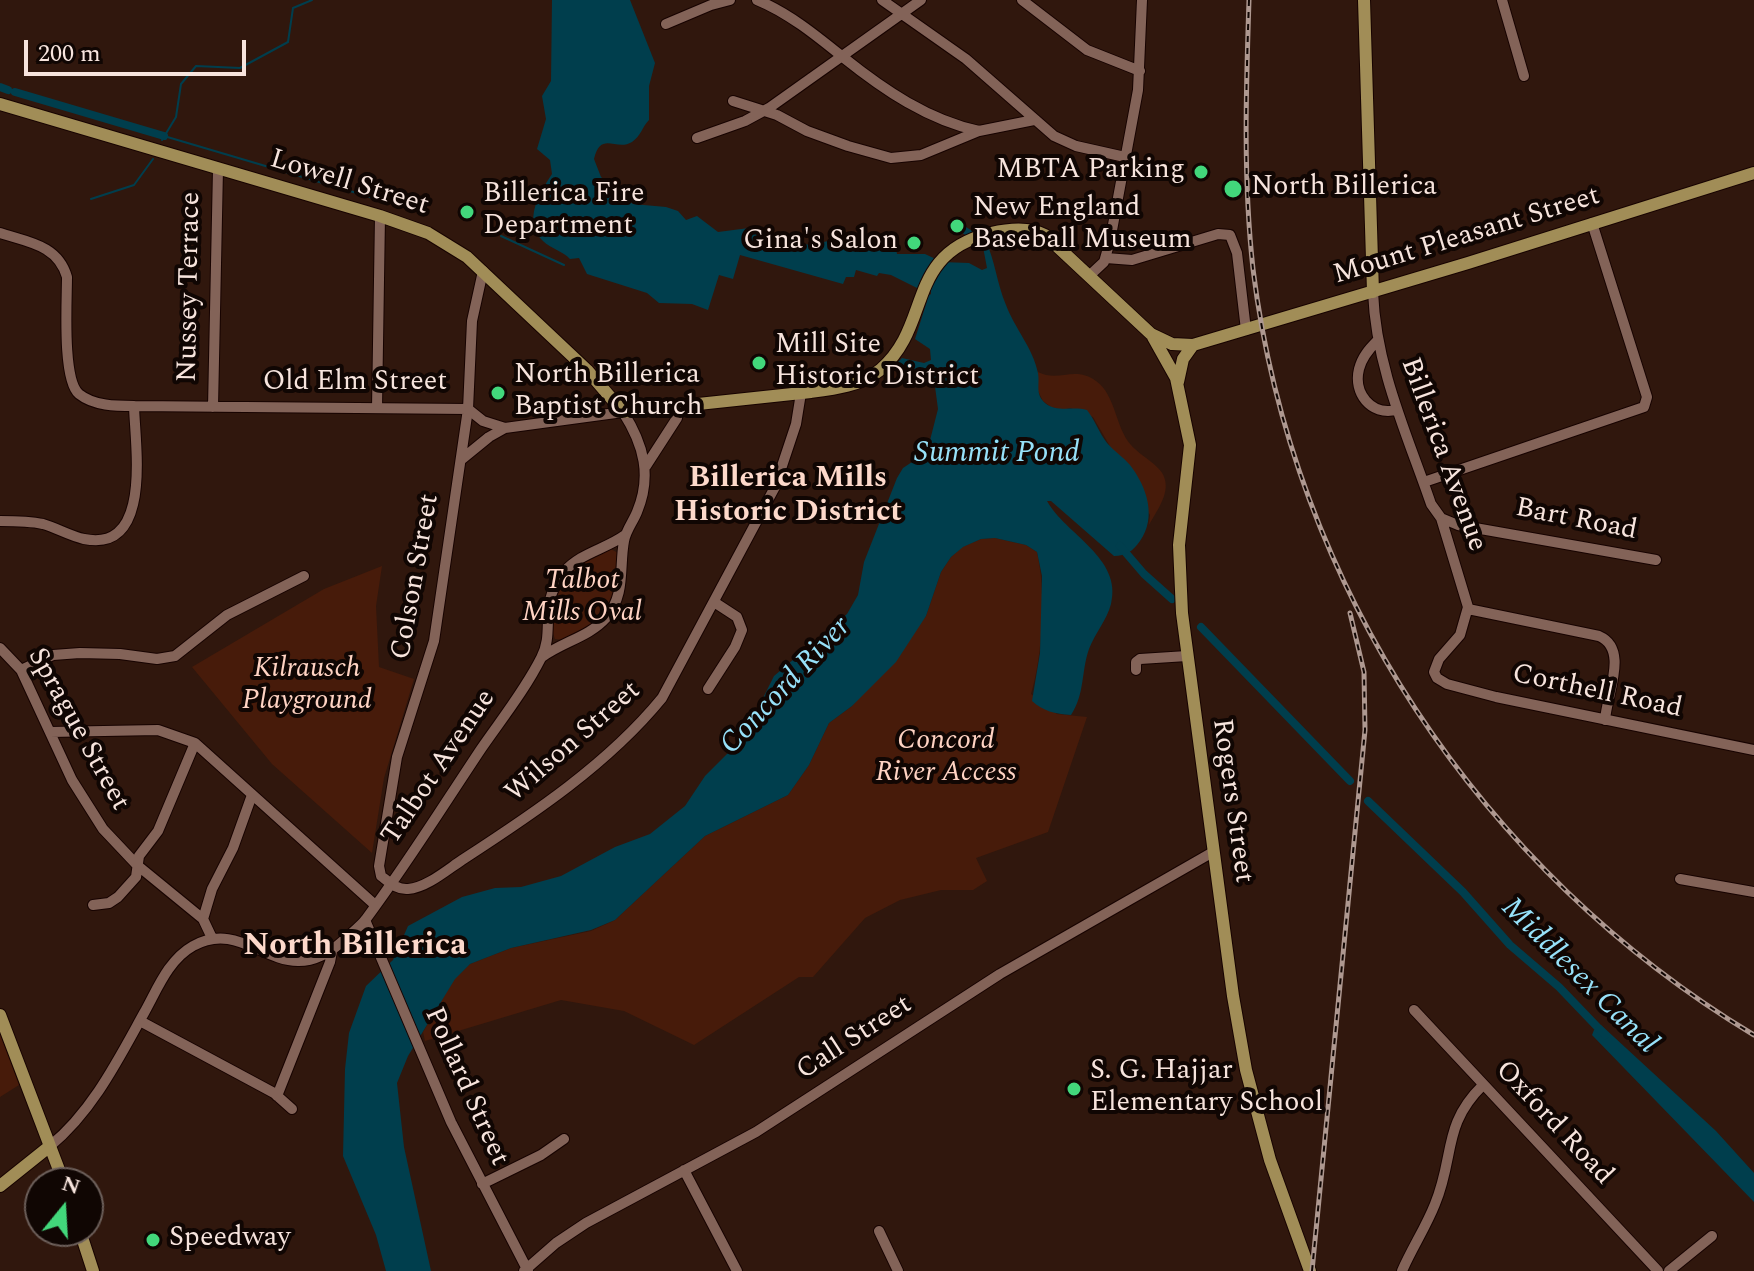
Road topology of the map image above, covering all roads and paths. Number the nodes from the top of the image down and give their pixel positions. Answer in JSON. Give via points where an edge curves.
{"nodes":[{"id":1,"x":730,"y":0,"type":"edge"},
{"id":2,"x":757,"y":0,"type":"edge"},
{"id":3,"x":882,"y":0,"type":"edge"},
{"id":4,"x":921,"y":0,"type":"edge"},
{"id":5,"x":1022,"y":0,"type":"edge"},
{"id":6,"x":1142,"y":0,"type":"edge"},
{"id":7,"x":1364,"y":0,"type":"edge"},
{"id":8,"x":1502,"y":0,"type":"edge"},
{"id":9,"x":902,"y":14,"type":"junction"},
{"id":10,"x":666,"y":24,"type":"dead end"},
{"id":11,"x":843,"y":57,"type":"junction"},
{"id":12,"x":1140,"y":71,"type":"junction"},
{"id":13,"x":1524,"y":76,"type":"dead end"},
{"id":14,"x":733,"y":101,"type":"dead end"},
{"id":15,"x":0,"y":104,"type":"edge"},
{"id":16,"x":764,"y":111,"type":"junction"},
{"id":17,"x":1034,"y":120,"type":"junction"},
{"id":18,"x":979,"y":131,"type":"junction"},
{"id":19,"x":697,"y":138,"type":"dead end"},
{"id":20,"x":1125,"y":157,"type":"junction"},
{"id":21,"x":218,"y":169,"type":"junction"},
{"id":22,"x":1754,"y":173,"type":"edge"},
{"id":23,"x":380,"y":216,"type":"junction"},
{"id":24,"x":1592,"y":223,"type":"junction"},
{"id":25,"x":0,"y":233,"type":"edge"},
{"id":26,"x":1106,"y":258,"type":"junction"},
{"id":27,"x":483,"y":271,"type":"junction"},
{"id":28,"x":1089,"y":276,"type":"junction"},
{"id":29,"x":1373,"y":292,"type":"junction"},
{"id":30,"x":1246,"y":330,"type":"junction"},
{"id":31,"x":1151,"y":334,"type":"junction"},
{"id":32,"x":1377,"y":341,"type":"junction"},
{"id":33,"x":1193,"y":345,"type":"junction"},
{"id":34,"x":1178,"y":385,"type":"junction"},
{"id":35,"x":801,"y":393,"type":"junction"},
{"id":36,"x":134,"y":406,"type":"junction"},
{"id":37,"x":679,"y":406,"type":"junction"},
{"id":38,"x":213,"y":407,"type":"junction"},
{"id":39,"x":377,"y":408,"type":"junction"},
{"id":40,"x":468,"y":409,"type":"junction"},
{"id":41,"x":1396,"y":410,"type":"junction"},
{"id":42,"x":623,"y":412,"type":"junction"},
{"id":43,"x":505,"y":428,"type":"junction"},
{"id":44,"x":462,"y":459,"type":"junction"},
{"id":45,"x":646,"y":466,"type":"junction"},
{"id":46,"x":1424,"y":482,"type":"junction"},
{"id":47,"x":1441,"y":518,"type":"junction"},
{"id":48,"x":0,"y":521,"type":"edge"},
{"id":49,"x":625,"y":535,"type":"junction"},
{"id":50,"x":1656,"y":560,"type":"dead end"},
{"id":51,"x":304,"y":576,"type":"dead end"},
{"id":52,"x":714,"y":602,"type":"junction"},
{"id":53,"x":1468,"y":609,"type":"junction"},
{"id":54,"x":0,"y":648,"type":"edge"},
{"id":55,"x":1187,"y":656,"type":"junction"},
{"id":56,"x":542,"y":657,"type":"junction"},
{"id":57,"x":21,"y":670,"type":"junction"},
{"id":58,"x":1136,"y":670,"type":"dead end"},
{"id":59,"x":708,"y":689,"type":"dead end"},
{"id":60,"x":1605,"y":720,"type":"junction"},
{"id":61,"x":50,"y":732,"type":"junction"},
{"id":62,"x":195,"y":743,"type":"junction"},
{"id":63,"x":1754,"y":750,"type":"edge"},
{"id":64,"x":252,"y":795,"type":"junction"},
{"id":65,"x":1213,"y":852,"type":"junction"},
{"id":66,"x":137,"y":865,"type":"junction"},
{"id":67,"x":1680,"y":879,"type":"dead end"},
{"id":68,"x":391,"y":884,"type":"junction"},
{"id":69,"x":1754,"y":892,"type":"edge"},
{"id":70,"x":374,"y":904,"type":"junction"},
{"id":71,"x":93,"y":905,"type":"dead end"},
{"id":72,"x":203,"y":919,"type":"junction"},
{"id":73,"x":365,"y":920,"type":"junction"},
{"id":74,"x":212,"y":938,"type":"junction"},
{"id":75,"x":332,"y":951,"type":"junction"},
{"id":76,"x":1414,"y":1010,"type":"dead end"},
{"id":77,"x":0,"y":1015,"type":"edge"},
{"id":78,"x":140,"y":1021,"type":"junction"},
{"id":79,"x":1483,"y":1085,"type":"junction"},
{"id":80,"x":277,"y":1096,"type":"junction"},
{"id":81,"x":292,"y":1109,"type":"dead end"},
{"id":82,"x":564,"y":1139,"type":"dead end"},
{"id":83,"x":50,"y":1146,"type":"junction"},
{"id":84,"x":58,"y":1167,"type":"edge"},
{"id":85,"x":684,"y":1170,"type":"junction"},
{"id":86,"x":482,"y":1184,"type":"junction"},
{"id":87,"x":0,"y":1186,"type":"edge"},
{"id":88,"x":879,"y":1231,"type":"dead end"},
{"id":89,"x":1712,"y":1236,"type":"dead end"},
{"id":90,"x":85,"y":1247,"type":"edge"},
{"id":91,"x":526,"y":1270,"type":"edge"},
{"id":92,"x":93,"y":1271,"type":"edge"},
{"id":93,"x":737,"y":1271,"type":"edge"},
{"id":94,"x":898,"y":1271,"type":"edge"},
{"id":95,"x":1310,"y":1271,"type":"edge"},
{"id":96,"x":1402,"y":1271,"type":"edge"},
{"id":97,"x":1658,"y":1271,"type":"edge"},
{"id":98,"x":1669,"y":1271,"type":"edge"}],
"edges":[{"from":1,"to":10,"type":"street"},
{"from":2,"to":11,"type":"street"},
{"from":3,"to":9,"type":"street"},
{"from":4,"to":9,"type":"street"},
{"from":5,"to":12,"type":"street","via":[[1087,50]]},
{"from":6,"to":12,"type":"street"},
{"from":7,"to":29,"type":"main road","name":"Billerica Avenue"},
{"from":8,"to":13,"type":"street"},
{"from":9,"to":11,"type":"street"},
{"from":9,"to":17,"type":"street","via":[[966,59]]},
{"from":11,"to":16,"type":"street"},
{"from":11,"to":18,"type":"street","via":[[924,112]]},
{"from":12,"to":20,"type":"street"},
{"from":14,"to":16,"type":"street"},
{"from":15,"to":21,"type":"main road","name":"Lowell Street"},
{"from":16,"to":18,"type":"street","via":[[848,146],[901,158]]},
{"from":16,"to":19,"type":"street"},
{"from":17,"to":18,"type":"street"},
{"from":17,"to":20,"type":"street","via":[[1070,144]]},
{"from":20,"to":26,"type":"street"},
{"from":21,"to":23,"type":"main road","name":"Lowell Street"},
{"from":21,"to":38,"type":"street","name":"Nussey Terrace"},
{"from":22,"to":24,"type":"main road","name":"Mount Pleasant Street"},
{"from":23,"to":27,"type":"main road","name":"Lowell Street","via":[[440,239]]},
{"from":23,"to":39,"type":"street"},
{"from":24,"to":29,"type":"main road","name":"Mount Pleasant Street"},
{"from":24,"to":46,"type":"street","via":[[1647,397],[1641,410]]},
{"from":25,"to":36,"type":"street","name":"Old Elm Street","via":[[43,246],[63,263],[69,377],[77,393],[100,403]]},
{"from":26,"to":28,"type":"street"},
{"from":26,"to":30,"type":"street","via":[[1132,260],[1230,235]]},
{"from":27,"to":40,"type":"street","name":"Colson Street","via":[[472,321]]},
{"from":27,"to":42,"type":"main road","name":"Lowell Street","via":[[587,370]]},
{"from":28,"to":31,"type":"main road"},
{"from":28,"to":35,"type":"main road","via":[[1040,233],[1015,230],[977,238],[941,260],[922,290],[902,342],[881,368],[854,384]]},
{"from":29,"to":30,"type":"main road","name":"Mount Pleasant Street"},
{"from":29,"to":32,"type":"street","name":"Billerica Avenue"},
{"from":30,"to":33,"type":"main road","name":"Mount Pleasant Street"},
{"from":31,"to":33,"type":"main road","name":"Mount Pleasant Street","via":[[1172,344]]},
{"from":31,"to":34,"type":"main road","name":"Rogers Street"},
{"from":32,"to":41,"type":"street","name":"Billerica Avenue"},
{"from":32,"to":41,"type":"street","via":[[1359,368],[1358,384],[1365,402],[1376,410]]},
{"from":33,"to":34,"type":"main road","via":[[1181,365]]},
{"from":34,"to":55,"type":"main road","name":"Rogers Street","via":[[1190,445],[1179,557]]},
{"from":35,"to":37,"type":"main road"},
{"from":35,"to":52,"type":"street","name":"Wilson Street","via":[[777,482]]},
{"from":36,"to":38,"type":"street","name":"Old Elm Street"},
{"from":36,"to":48,"type":"street","via":[[136,493],[122,528],[99,540],[42,524]]},
{"from":37,"to":42,"type":"main road"},
{"from":37,"to":45,"type":"street","name":"Talbot Avenue","via":[[677,418]]},
{"from":38,"to":39,"type":"street","name":"Old Elm Street"},
{"from":39,"to":40,"type":"street","name":"Old Elm Street"},
{"from":40,"to":43,"type":"street","name":"Old Elm Street"},
{"from":40,"to":44,"type":"street","name":"Colson Street"},
{"from":41,"to":46,"type":"street","name":"Billerica Avenue"},
{"from":42,"to":43,"type":"street"},
{"from":42,"to":45,"type":"street"},
{"from":43,"to":44,"type":"street","name":"Colson Street"},
{"from":44,"to":68,"type":"street","name":"Colson Street","via":[[434,641],[392,782],[379,866]]},
{"from":45,"to":49,"type":"street","name":"Talbot Avenue","via":[[641,501]]},
{"from":46,"to":47,"type":"street","name":"Billerica Avenue"},
{"from":47,"to":50,"type":"street","name":"Bart Road"},
{"from":47,"to":53,"type":"street","name":"Billerica Avenue"},
{"from":49,"to":56,"type":"street","name":"Talbot Avenue","via":[[579,559],[559,579],[548,605]]},
{"from":49,"to":56,"type":"street","name":"Talbot Avenue","via":[[619,593],[609,614]]},
{"from":51,"to":57,"type":"street","via":[[227,615],[175,656],[53,655]]},
{"from":52,"to":59,"type":"street","via":[[737,617],[742,630]]},
{"from":52,"to":68,"type":"street","name":"Wilson Street","via":[[662,698],[642,722],[523,821],[413,888]]},
{"from":53,"to":60,"type":"street","via":[[1599,636],[1611,643],[1616,655]]},
{"from":53,"to":60,"type":"street","name":"Corthell Road","via":[[1460,635],[1437,663],[1435,675],[1447,684]]},
{"from":54,"to":57,"type":"street","name":"Sprague Street"},
{"from":55,"to":58,"type":"street","via":[[1140,659]]},
{"from":55,"to":65,"type":"main road","name":"Rogers Street"},
{"from":56,"to":68,"type":"street","name":"Talbot Avenue"},
{"from":57,"to":61,"type":"street","name":"Sprague Street"},
{"from":60,"to":63,"type":"street","name":"Corthell Road"},
{"from":61,"to":62,"type":"street","via":[[158,730]]},
{"from":61,"to":66,"type":"street","name":"Sprague Street","via":[[103,829]]},
{"from":62,"to":64,"type":"street"},
{"from":62,"to":66,"type":"street","via":[[158,831]]},
{"from":64,"to":70,"type":"street"},
{"from":64,"to":72,"type":"street"},
{"from":65,"to":85,"type":"street","name":"Call Street","via":[[1000,974],[756,1132]]},
{"from":65,"to":95,"type":"main road","name":"Rogers Street","via":[[1249,1083],[1273,1171]]},
{"from":66,"to":71,"type":"street","via":[[136,877],[118,897]]},
{"from":66,"to":72,"type":"street","name":"Sprague Street"},
{"from":67,"to":69,"type":"street"},
{"from":68,"to":70,"type":"street","name":"Talbot Avenue"},
{"from":70,"to":73,"type":"street"},
{"from":72,"to":74,"type":"street","name":"Sprague Street"},
{"from":73,"to":75,"type":"street"},
{"from":73,"to":86,"type":"street","name":"Pollard Street"},
{"from":74,"to":75,"type":"street","via":[[236,940],[293,962],[316,960]]},
{"from":74,"to":78,"type":"street","via":[[186,950],[171,965]]},
{"from":75,"to":80,"type":"street"},
{"from":76,"to":79,"type":"street","name":"Oxford Road"},
{"from":77,"to":83,"type":"main road"},
{"from":78,"to":80,"type":"street"},
{"from":78,"to":83,"type":"street","via":[[90,1102]]},
{"from":79,"to":96,"type":"street","via":[[1454,1124],[1436,1203]]},
{"from":79,"to":97,"type":"street","name":"Oxford Road"},
{"from":80,"to":81,"type":"street"},
{"from":82,"to":86,"type":"street"},
{"from":83,"to":84,"type":"main road"},
{"from":83,"to":87,"type":"main road"},
{"from":85,"to":91,"type":"street","name":"Call Street","via":[[574,1230]]},
{"from":85,"to":93,"type":"street"},
{"from":86,"to":91,"type":"street","name":"Pollard Street"},
{"from":88,"to":94,"type":"street"},
{"from":89,"to":98,"type":"street"},
{"from":90,"to":92,"type":"main road"}]}
